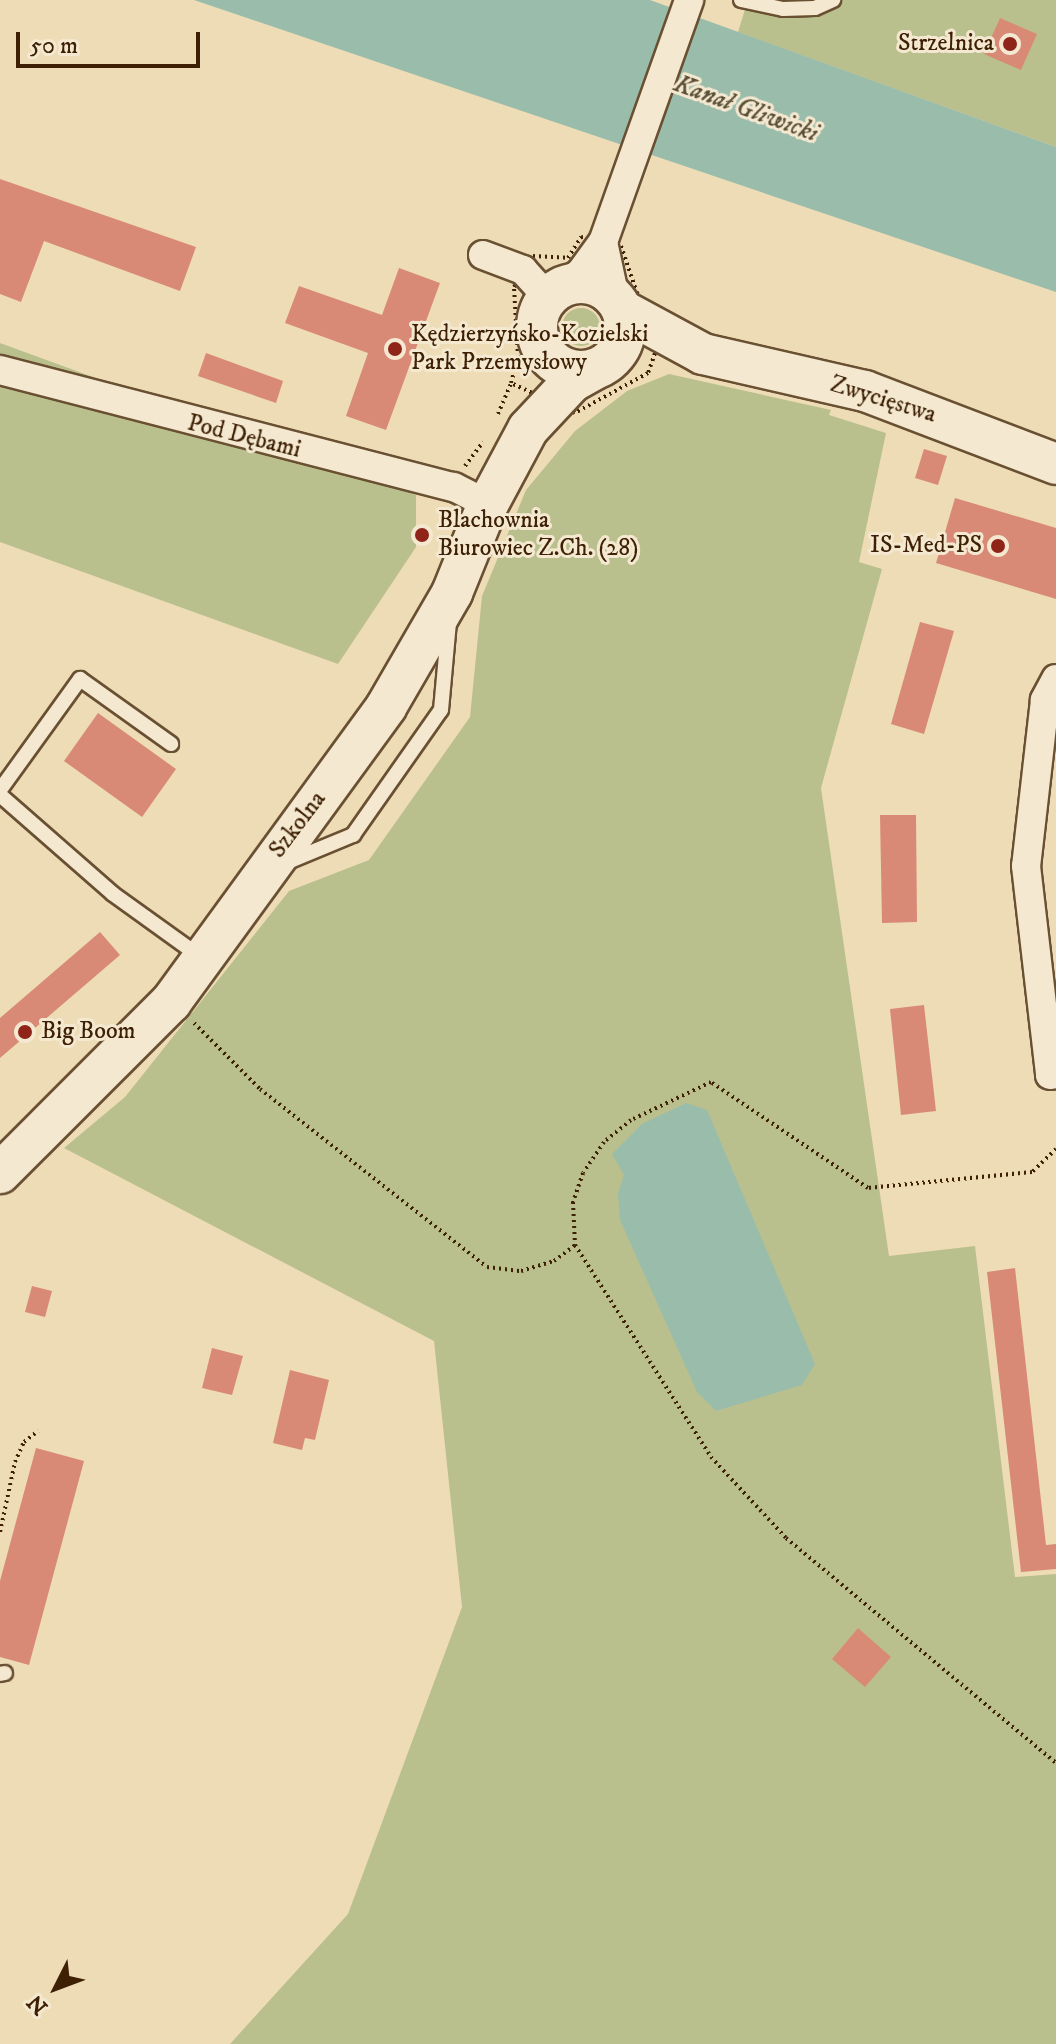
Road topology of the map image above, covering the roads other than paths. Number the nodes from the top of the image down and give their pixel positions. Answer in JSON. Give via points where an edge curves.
{"nodes":[{"id":1,"x":689,"y":0,"type":"edge"},
{"id":2,"x":741,"y":0,"type":"edge"},
{"id":3,"x":833,"y":0,"type":"edge"},
{"id":4,"x":603,"y":242,"type":"junction"},
{"id":5,"x":483,"y":255,"type":"dead end"},
{"id":6,"x":544,"y":285,"type":"junction"},
{"id":7,"x":619,"y":304,"type":"junction"},
{"id":8,"x":659,"y":345,"type":"junction"},
{"id":9,"x":541,"y":346,"type":"junction"},
{"id":10,"x":604,"y":364,"type":"junction"},
{"id":11,"x":0,"y":370,"type":"edge"},
{"id":12,"x":538,"y":408,"type":"junction"},
{"id":13,"x":1056,"y":464,"type":"edge"},
{"id":14,"x":488,"y":504,"type":"junction"},
{"id":15,"x":1056,"y":679,"type":"edge"},
{"id":16,"x":171,"y":744,"type":"dead end"},
{"id":17,"x":0,"y":792,"type":"edge"},
{"id":18,"x":202,"y":958,"type":"junction"},
{"id":19,"x":1056,"y":1074,"type":"edge"},
{"id":20,"x":0,"y":1173,"type":"edge"}],
"edges":[{"from":1,"to":4,"type":"street"},
{"from":2,"to":3,"type":"lane","via":[[783,9],[815,8]]},
{"from":4,"to":6,"type":"street","via":[[581,272]]},
{"from":4,"to":7,"type":"street"},
{"from":5,"to":6,"type":"street"},
{"from":6,"to":7,"type":"street","via":[[589,283]]},
{"from":6,"to":9,"type":"street","via":[[537,321]]},
{"from":7,"to":8,"type":"street"},
{"from":7,"to":10,"type":"street","via":[[625,336]]},
{"from":8,"to":10,"type":"street","name":"Zwycięstwa"},
{"from":8,"to":13,"type":"street","name":"Zwycięstwa","via":[[865,391]]},
{"from":9,"to":10,"type":"street","via":[[568,370]]},
{"from":9,"to":12,"type":"street","name":"Szkolna"},
{"from":10,"to":12,"type":"street","name":"Szkolna"},
{"from":11,"to":14,"type":"street","name":"Pod Dębami","via":[[454,487]]},
{"from":12,"to":14,"type":"street","name":"Szkolna"},
{"from":14,"to":18,"type":"street","name":"Szkolna","via":[[452,593],[386,707]]},
{"from":15,"to":19,"type":"street","via":[[1045,700],[1026,866],[1050,1075]]},
{"from":16,"to":17,"type":"lane","via":[[80,679]]},
{"from":17,"to":18,"type":"lane","via":[[113,894]]},
{"from":18,"to":20,"type":"street","name":"Szkolna","via":[[139,1040]]}]}
